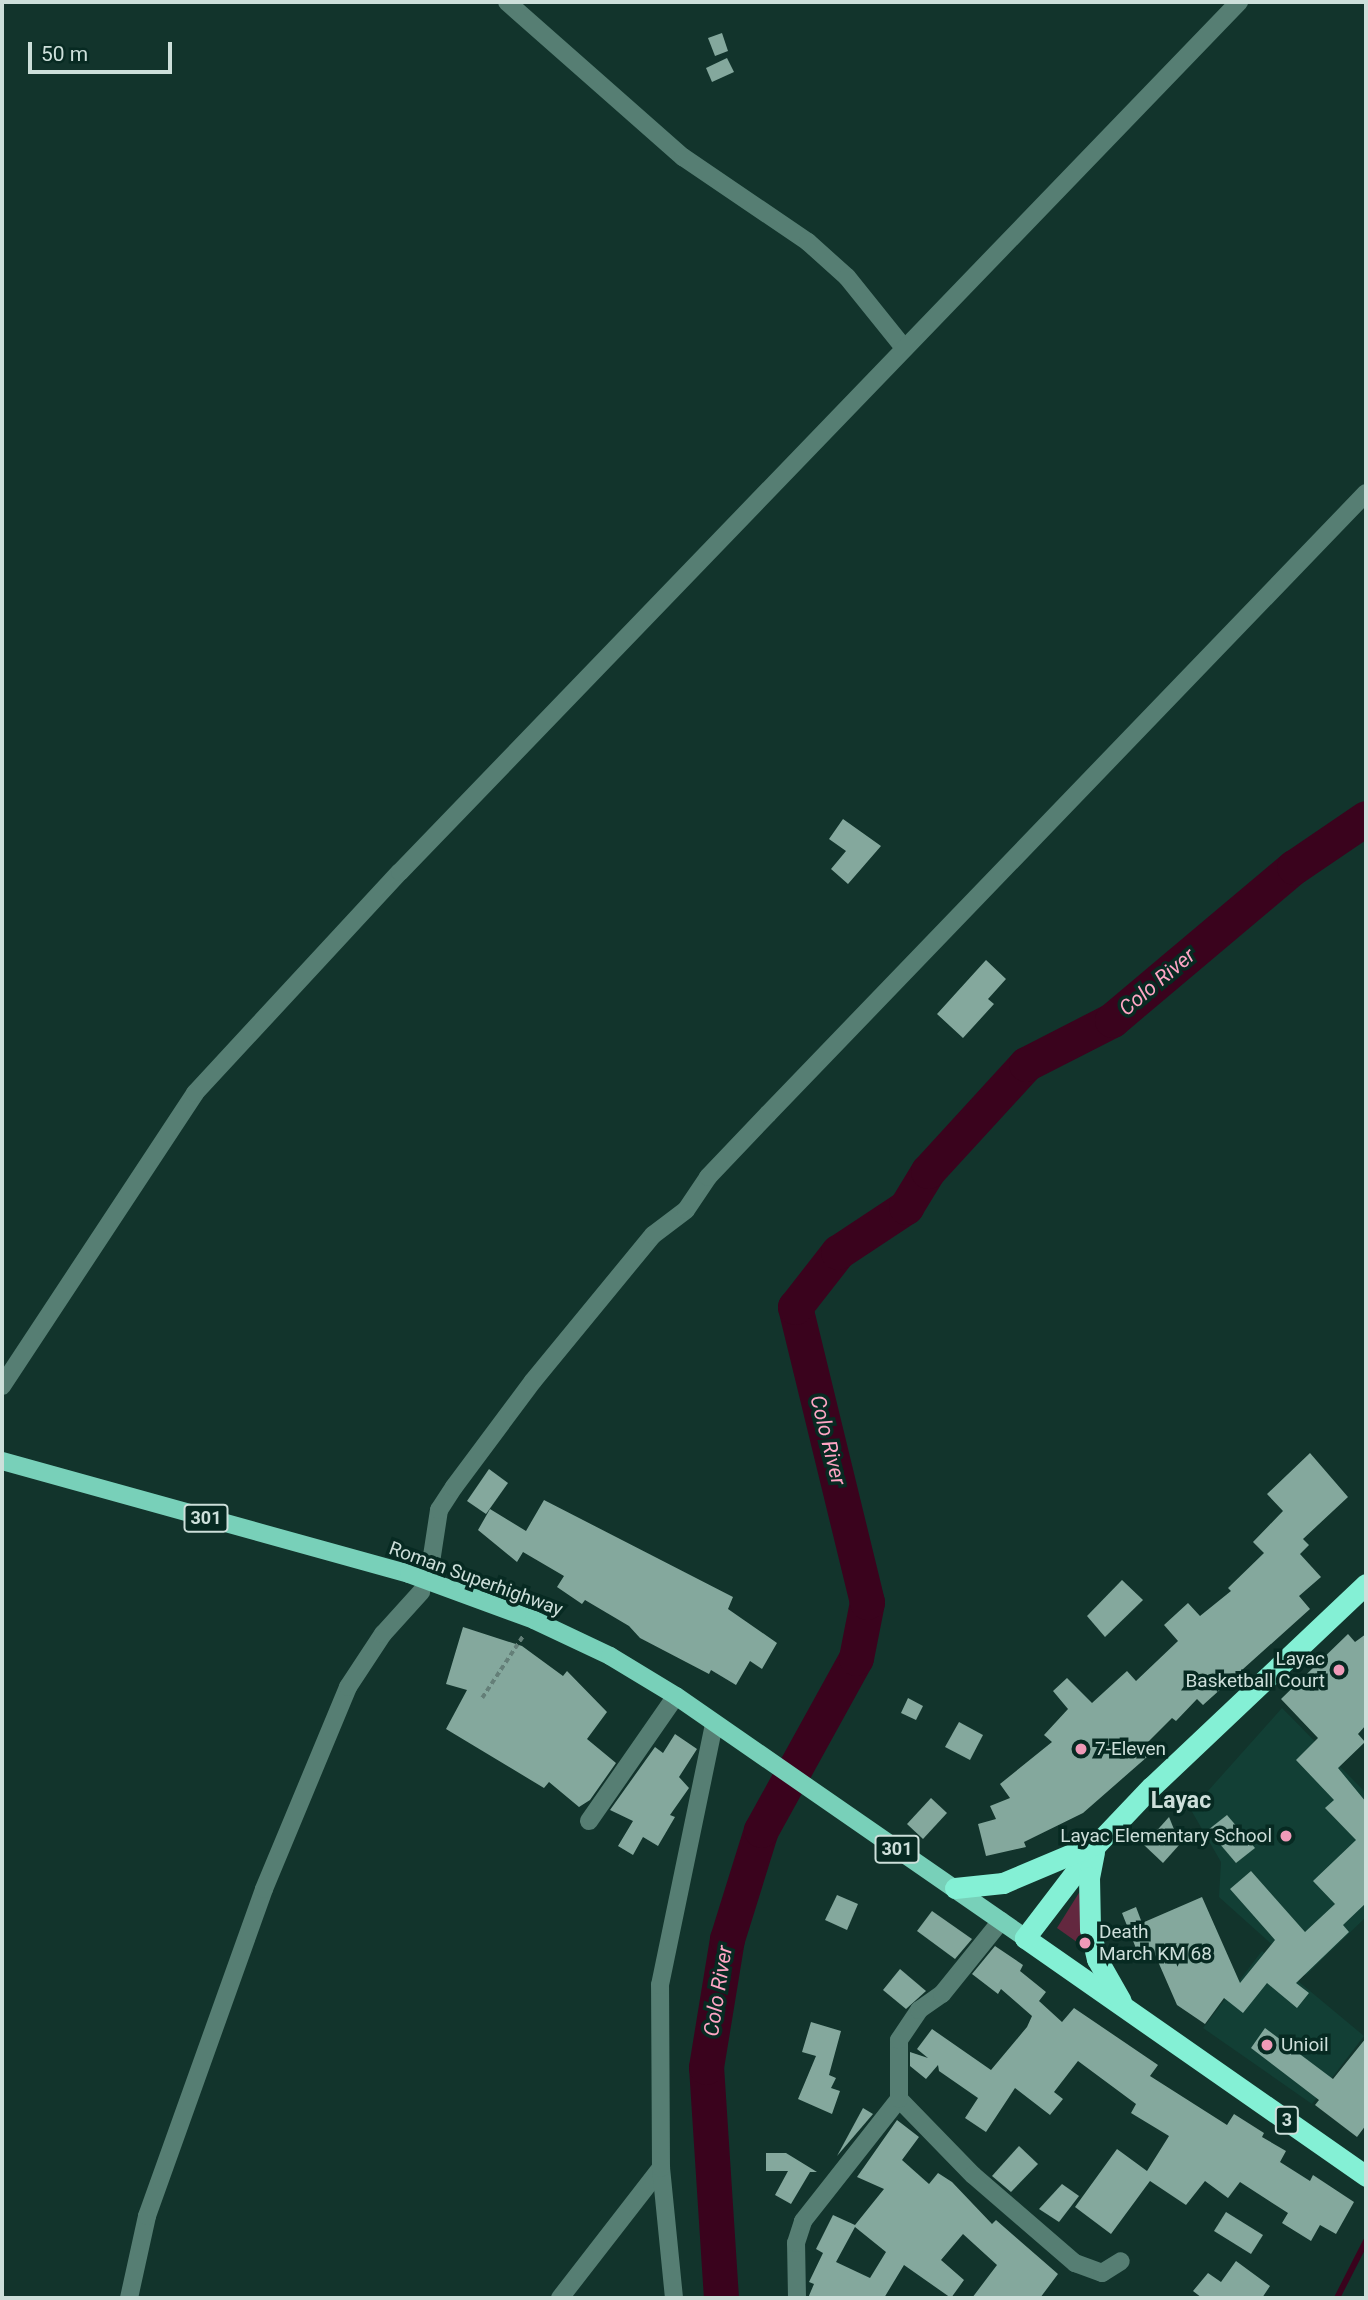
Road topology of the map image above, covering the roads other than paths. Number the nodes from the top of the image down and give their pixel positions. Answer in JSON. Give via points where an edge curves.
{"nodes":[{"id":1,"x":507,"y":2,"type":"edge"},
{"id":2,"x":1239,"y":2,"type":"edge"},
{"id":3,"x":904,"y":348,"type":"junction"},
{"id":4,"x":1366,"y":493,"type":"edge"},
{"id":5,"x":2,"y":1387,"type":"edge"},
{"id":6,"x":2,"y":1461,"type":"edge"},
{"id":7,"x":1366,"y":1584,"type":"edge"},
{"id":8,"x":425,"y":1587,"type":"junction"},
{"id":9,"x":676,"y":1696,"type":"junction"},
{"id":10,"x":720,"y":1728,"type":"junction"},
{"id":11,"x":589,"y":1821,"type":"dead end"},
{"id":12,"x":1097,"y":1844,"type":"junction"},
{"id":13,"x":955,"y":1888,"type":"junction"},
{"id":14,"x":1002,"y":1921,"type":"junction"},
{"id":15,"x":1026,"y":1938,"type":"junction"},
{"id":16,"x":1124,"y":2006,"type":"junction"},
{"id":17,"x":899,"y":2099,"type":"junction"},
{"id":18,"x":661,"y":2168,"type":"junction"},
{"id":19,"x":1366,"y":2175,"type":"edge"},
{"id":20,"x":1121,"y":2262,"type":"dead end"},
{"id":21,"x":129,"y":2298,"type":"edge"},
{"id":22,"x":560,"y":2298,"type":"edge"},
{"id":23,"x":674,"y":2298,"type":"edge"},
{"id":24,"x":797,"y":2298,"type":"edge"}],
"edges":[{"from":1,"to":3,"type":"street","via":[[683,157],[808,242],[847,276]]},
{"from":2,"to":3,"type":"street"},
{"from":3,"to":5,"type":"street","via":[[400,872],[195,1093]]},
{"from":4,"to":8,"type":"street","via":[[708,1177],[686,1210],[653,1235],[533,1381],[439,1510]]},
{"from":6,"to":8,"type":"main road","name":"Roman Superhighway","number":"301","via":[[410,1574]]},
{"from":7,"to":12,"type":"highway"},
{"from":8,"to":9,"type":"main road","name":"Roman Superhighway","number":"301","via":[[534,1620],[610,1656]]},
{"from":8,"to":21,"type":"street","via":[[383,1634],[348,1687],[264,1889],[147,2216]]},
{"from":9,"to":10,"type":"main road","name":"Roman Superhighway","number":"301"},
{"from":9,"to":11,"type":"street"},
{"from":10,"to":13,"type":"main road","name":"Roman Superhighway","number":"301"},
{"from":10,"to":18,"type":"street","via":[[660,1985]]},
{"from":12,"to":13,"type":"highway","via":[[1003,1883]]},
{"from":12,"to":15,"type":"highway"},
{"from":12,"to":16,"type":"highway","number":"3","via":[[1088,1877],[1090,1929],[1097,1959]]},
{"from":13,"to":14,"type":"main road","name":"Roman Superhighway","number":"301"},
{"from":14,"to":15,"type":"main road","name":"Roman Superhighway","number":"301"},
{"from":14,"to":17,"type":"street","via":[[942,1994],[919,2010],[899,2040]]},
{"from":15,"to":16,"type":"highway","number":"3"},
{"from":16,"to":19,"type":"highway","number":"3"},
{"from":17,"to":20,"type":"street","via":[[973,2175],[1075,2263],[1102,2273]]},
{"from":17,"to":24,"type":"street","via":[[803,2221],[796,2243]]},
{"from":18,"to":22,"type":"street"},
{"from":18,"to":23,"type":"street"}]}
